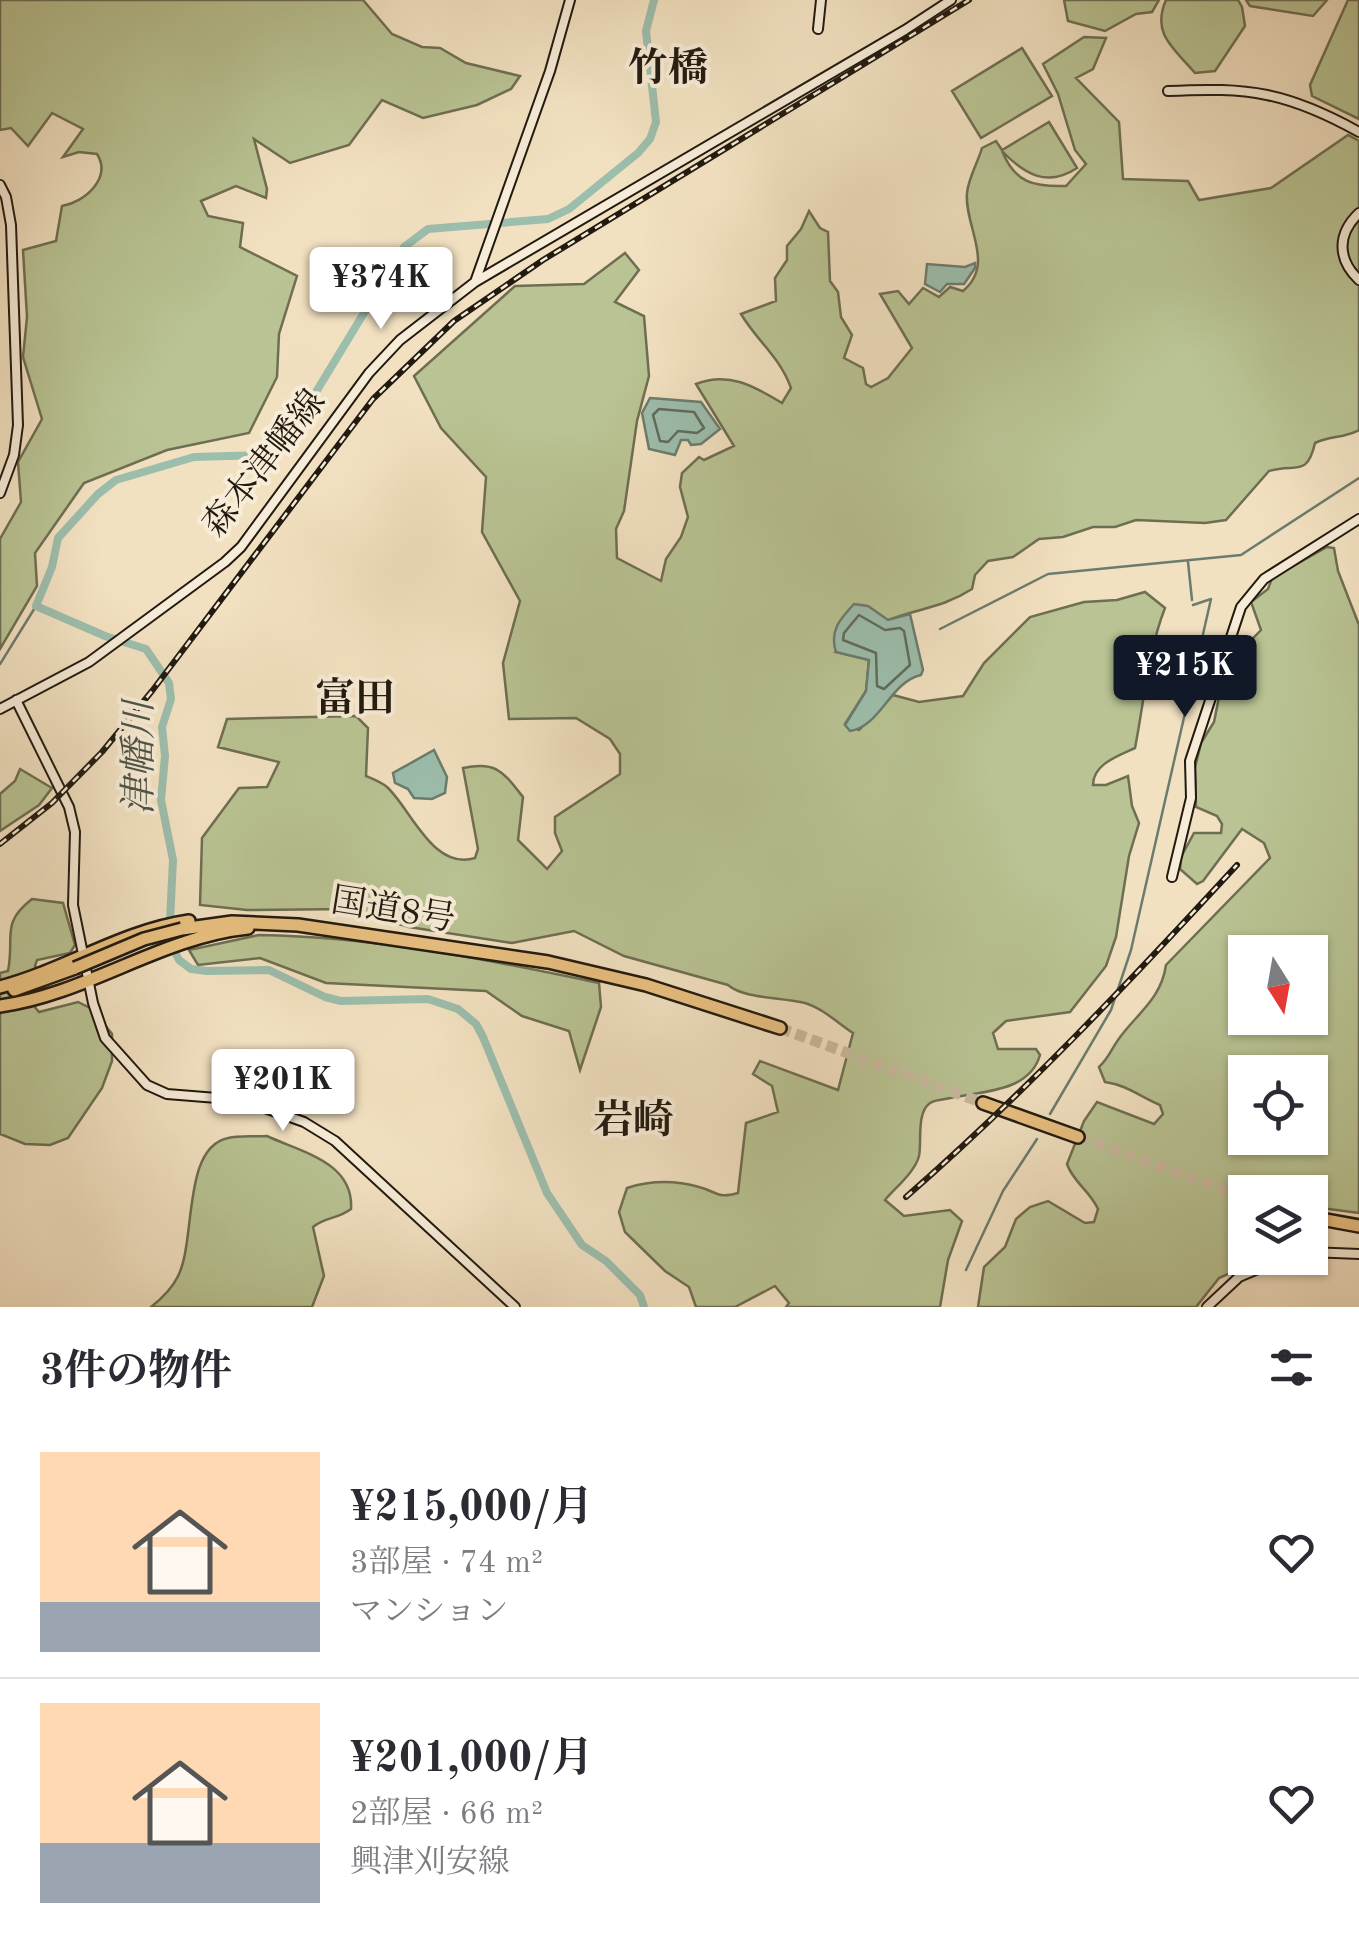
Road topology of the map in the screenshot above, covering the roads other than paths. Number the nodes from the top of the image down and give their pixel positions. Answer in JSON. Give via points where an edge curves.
{"nodes":[{"id":1,"x":570,"y":0,"type":"edge"},
{"id":2,"x":822,"y":0,"type":"edge"},
{"id":3,"x":951,"y":0,"type":"edge"},
{"id":4,"x":818,"y":30,"type":"dead end"},
{"id":5,"x":1168,"y":91,"type":"dead end"},
{"id":6,"x":1359,"y":132,"type":"edge"},
{"id":7,"x":0,"y":185,"type":"edge"},
{"id":8,"x":1359,"y":213,"type":"edge"},
{"id":9,"x":1359,"y":280,"type":"edge"},
{"id":10,"x":475,"y":282,"type":"junction"},
{"id":11,"x":0,"y":493,"type":"edge"},
{"id":12,"x":1359,"y":518,"type":"edge"},
{"id":13,"x":16,"y":700,"type":"junction"},
{"id":14,"x":0,"y":709,"type":"edge"},
{"id":15,"x":1172,"y":877,"type":"dead end"},
{"id":16,"x":182,"y":925,"type":"junction"},
{"id":17,"x":326,"y":929,"type":"junction"},
{"id":18,"x":83,"y":954,"type":"junction"},
{"id":19,"x":88,"y":981,"type":"junction"},
{"id":20,"x":0,"y":990,"type":"edge"},
{"id":21,"x":0,"y":1006,"type":"edge"},
{"id":22,"x":780,"y":1028,"type":"tunnel mouth"},
{"id":23,"x":983,"y":1103,"type":"tunnel mouth"},
{"id":24,"x":1078,"y":1136,"type":"tunnel mouth"},
{"id":25,"x":1328,"y":1220,"type":"edge"},
{"id":26,"x":1359,"y":1224,"type":"edge"},
{"id":27,"x":1328,"y":1253,"type":"edge"},
{"id":28,"x":1359,"y":1254,"type":"edge"},
{"id":29,"x":1244,"y":1275,"type":"edge"},
{"id":30,"x":515,"y":1307,"type":"edge"},
{"id":31,"x":1206,"y":1307,"type":"edge"}],
"edges":[{"from":1,"to":10,"type":"main road"},
{"from":2,"to":4,"type":"main road"},
{"from":3,"to":10,"type":"main road","name":"森本津幡線"},
{"from":5,"to":6,"type":"main road","via":[[1259,91]]},
{"from":7,"to":11,"type":"main road","via":[[12,224],[18,425]]},
{"from":8,"to":9,"type":"main road","via":[[1342,240],[1346,264]]},
{"from":10,"to":13,"type":"main road","name":"森本津幡線","via":[[384,355],[226,562],[112,646]]},
{"from":12,"to":15,"type":"main road","via":[[1264,578],[1242,608],[1190,760],[1191,798]]},
{"from":13,"to":14,"type":"main road","name":"森本津幡線"},
{"from":13,"to":18,"type":"main road","via":[[69,807],[73,905]]},
{"from":16,"to":17,"type":"highway","name":"国道8号","via":[[263,922]]},
{"from":16,"to":18,"type":"highway","bridge":true,"via":[[136,933]]},
{"from":16,"to":20,"type":"highway","name":"国道8号","bridge":true,"via":[[33,986]]},
{"from":17,"to":19,"type":"highway","via":[[241,929],[184,943]]},
{"from":17,"to":22,"type":"highway","name":"国道8号","via":[[576,968]]},
{"from":18,"to":19,"type":"main road"},
{"from":18,"to":20,"type":"highway"},
{"from":19,"to":21,"type":"highway"},
{"from":19,"to":30,"type":"main road","via":[[105,1038],[148,1085],[188,1098],[242,1100],[304,1122],[335,1142]]},
{"from":23,"to":24,"type":"highway"},
{"from":25,"to":26,"type":"highway"},
{"from":27,"to":28,"type":"main road"},
{"from":29,"to":31,"type":"main road"}]}
